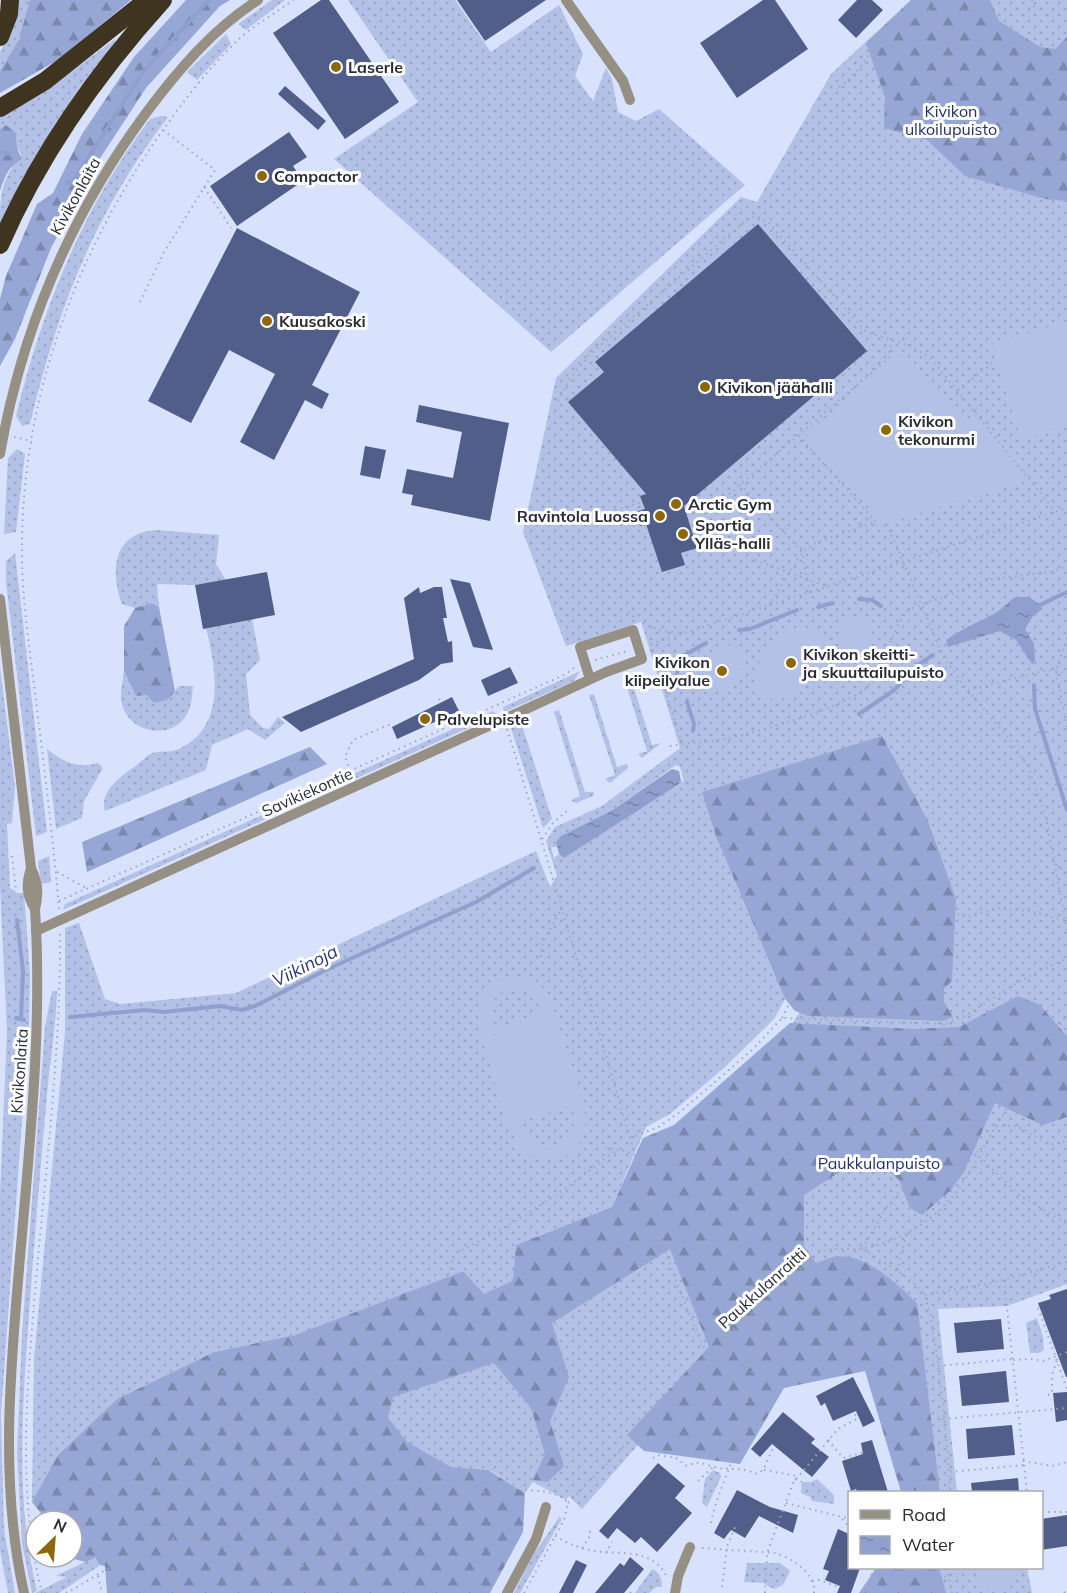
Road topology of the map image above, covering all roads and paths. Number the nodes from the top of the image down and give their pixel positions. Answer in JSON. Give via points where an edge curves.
{"nodes":[{"id":1,"x":10,"y":0,"type":"edge"},
{"id":2,"x":147,"y":0,"type":"edge"},
{"id":3,"x":163,"y":0,"type":"edge"},
{"id":4,"x":258,"y":0,"type":"edge"},
{"id":5,"x":293,"y":0,"type":"edge"},
{"id":6,"x":566,"y":0,"type":"edge"},
{"id":7,"x":934,"y":0,"type":"edge"},
{"id":8,"x":980,"y":0,"type":"edge"},
{"id":9,"x":1032,"y":0,"type":"edge"},
{"id":10,"x":933,"y":7,"type":"junction"},
{"id":11,"x":962,"y":10,"type":"dead end"},
{"id":12,"x":1035,"y":10,"type":"dead end"},
{"id":13,"x":0,"y":38,"type":"edge"},
{"id":14,"x":839,"y":87,"type":"dead end"},
{"id":15,"x":630,"y":100,"type":"dead end"},
{"id":16,"x":0,"y":108,"type":"edge"},
{"id":17,"x":163,"y":130,"type":"junction"},
{"id":18,"x":1067,"y":131,"type":"edge"},
{"id":19,"x":1006,"y":154,"type":"junction"},
{"id":20,"x":1067,"y":159,"type":"edge"},
{"id":21,"x":204,"y":187,"type":"junction"},
{"id":22,"x":231,"y":228,"type":"dead end"},
{"id":23,"x":0,"y":245,"type":"edge"},
{"id":24,"x":140,"y":302,"type":"dead end"},
{"id":25,"x":891,"y":341,"type":"junction"},
{"id":26,"x":996,"y":360,"type":"dead end"},
{"id":27,"x":958,"y":390,"type":"junction"},
{"id":28,"x":558,"y":401,"type":"dead end"},
{"id":29,"x":799,"y":436,"type":"junction"},
{"id":30,"x":13,"y":437,"type":"dead end"},
{"id":31,"x":32,"y":441,"type":"junction"},
{"id":32,"x":0,"y":454,"type":"edge"},
{"id":33,"x":740,"y":484,"type":"junction"},
{"id":34,"x":642,"y":502,"type":"dead end"},
{"id":35,"x":715,"y":506,"type":"dead end"},
{"id":36,"x":1067,"y":508,"type":"edge"},
{"id":37,"x":615,"y":510,"type":"dead end"},
{"id":38,"x":1055,"y":512,"type":"junction"},
{"id":39,"x":856,"y":518,"type":"dead end"},
{"id":40,"x":887,"y":524,"type":"dead end"},
{"id":41,"x":862,"y":526,"type":"junction"},
{"id":42,"x":845,"y":528,"type":"dead end"},
{"id":43,"x":848,"y":532,"type":"junction"},
{"id":44,"x":802,"y":552,"type":"junction"},
{"id":45,"x":755,"y":560,"type":"dead end"},
{"id":46,"x":905,"y":562,"type":"junction"},
{"id":47,"x":1067,"y":566,"type":"edge"},
{"id":48,"x":789,"y":571,"type":"junction"},
{"id":49,"x":808,"y":579,"type":"junction"},
{"id":50,"x":829,"y":586,"type":"junction"},
{"id":51,"x":810,"y":593,"type":"junction"},
{"id":52,"x":0,"y":599,"type":"edge"},
{"id":53,"x":923,"y":604,"type":"junction"},
{"id":54,"x":769,"y":606,"type":"junction"},
{"id":55,"x":628,"y":612,"type":"dead end"},
{"id":56,"x":684,"y":634,"type":"junction"},
{"id":57,"x":1067,"y":638,"type":"edge"},
{"id":58,"x":629,"y":650,"type":"dead end"},
{"id":59,"x":593,"y":661,"type":"dead end"},
{"id":60,"x":578,"y":666,"type":"dead end"},
{"id":61,"x":1056,"y":671,"type":"junction"},
{"id":62,"x":1067,"y":673,"type":"edge"},
{"id":63,"x":590,"y":679,"type":"junction"},
{"id":64,"x":698,"y":682,"type":"dead end"},
{"id":65,"x":967,"y":690,"type":"junction"},
{"id":66,"x":666,"y":693,"type":"junction"},
{"id":67,"x":391,"y":723,"type":"dead end"},
{"id":68,"x":506,"y":726,"type":"dead end"},
{"id":69,"x":1067,"y":729,"type":"edge"},
{"id":70,"x":682,"y":744,"type":"junction"},
{"id":71,"x":670,"y":746,"type":"dead end"},
{"id":72,"x":351,"y":771,"type":"junction"},
{"id":73,"x":568,"y":810,"type":"dead end"},
{"id":74,"x":542,"y":839,"type":"junction"},
{"id":75,"x":12,"y":856,"type":"dead end"},
{"id":76,"x":1056,"y":864,"type":"junction"},
{"id":77,"x":55,"y":871,"type":"junction"},
{"id":78,"x":1067,"y":873,"type":"edge"},
{"id":79,"x":88,"y":890,"type":"junction"},
{"id":80,"x":19,"y":891,"type":"dead end"},
{"id":81,"x":59,"y":901,"type":"junction"},
{"id":82,"x":561,"y":909,"type":"junction"},
{"id":83,"x":59,"y":910,"type":"dead end"},
{"id":84,"x":1066,"y":921,"type":"edge"},
{"id":85,"x":60,"y":928,"type":"dead end"},
{"id":86,"x":1067,"y":930,"type":"edge"},
{"id":87,"x":36,"y":931,"type":"junction"},
{"id":88,"x":541,"y":957,"type":"dead end"},
{"id":89,"x":1067,"y":958,"type":"edge"},
{"id":90,"x":1067,"y":1015,"type":"edge"},
{"id":91,"x":782,"y":1018,"type":"junction"},
{"id":92,"x":944,"y":1024,"type":"junction"},
{"id":93,"x":949,"y":1067,"type":"junction"},
{"id":94,"x":959,"y":1100,"type":"junction"},
{"id":95,"x":996,"y":1126,"type":"junction"},
{"id":96,"x":630,"y":1137,"type":"junction"},
{"id":97,"x":1067,"y":1140,"type":"edge"},
{"id":98,"x":904,"y":1143,"type":"junction"},
{"id":99,"x":605,"y":1147,"type":"dead end"},
{"id":100,"x":617,"y":1149,"type":"junction"},
{"id":101,"x":633,"y":1154,"type":"junction"},
{"id":102,"x":979,"y":1156,"type":"junction"},
{"id":103,"x":1067,"y":1224,"type":"edge"},
{"id":104,"x":907,"y":1233,"type":"junction"},
{"id":105,"x":862,"y":1249,"type":"junction"},
{"id":106,"x":1067,"y":1262,"type":"edge"},
{"id":107,"x":897,"y":1271,"type":"junction"},
{"id":108,"x":1004,"y":1280,"type":"junction"},
{"id":109,"x":925,"y":1295,"type":"junction"},
{"id":110,"x":759,"y":1306,"type":"junction"},
{"id":111,"x":1038,"y":1308,"type":"dead end"},
{"id":112,"x":721,"y":1342,"type":"junction"},
{"id":113,"x":1067,"y":1352,"type":"edge"},
{"id":114,"x":707,"y":1354,"type":"junction"},
{"id":115,"x":1057,"y":1358,"type":"junction"},
{"id":116,"x":1013,"y":1359,"type":"junction"},
{"id":117,"x":938,"y":1366,"type":"junction"},
{"id":118,"x":752,"y":1368,"type":"junction"},
{"id":119,"x":1067,"y":1389,"type":"edge"},
{"id":120,"x":1048,"y":1395,"type":"dead end"},
{"id":121,"x":1067,"y":1408,"type":"edge"},
{"id":122,"x":854,"y":1412,"type":"dead end"},
{"id":123,"x":1019,"y":1412,"type":"junction"},
{"id":124,"x":943,"y":1419,"type":"junction"},
{"id":125,"x":828,"y":1440,"type":"junction"},
{"id":126,"x":774,"y":1446,"type":"dead end"},
{"id":127,"x":247,"y":1449,"type":"junction"},
{"id":128,"x":861,"y":1455,"type":"dead end"},
{"id":129,"x":653,"y":1458,"type":"dead end"},
{"id":130,"x":1067,"y":1462,"type":"edge"},
{"id":131,"x":1024,"y":1463,"type":"junction"},
{"id":132,"x":713,"y":1467,"type":"junction"},
{"id":133,"x":729,"y":1467,"type":"junction"},
{"id":134,"x":763,"y":1470,"type":"junction"},
{"id":135,"x":950,"y":1472,"type":"junction"},
{"id":136,"x":796,"y":1478,"type":"junction"},
{"id":137,"x":698,"y":1481,"type":"dead end"},
{"id":138,"x":802,"y":1482,"type":"dead end"},
{"id":139,"x":950,"y":1491,"type":"edge"},
{"id":140,"x":1027,"y":1491,"type":"edge"},
{"id":141,"x":568,"y":1503,"type":"junction"},
{"id":142,"x":786,"y":1503,"type":"junction"},
{"id":143,"x":546,"y":1507,"type":"dead end"},
{"id":144,"x":278,"y":1511,"type":"junction"},
{"id":145,"x":1043,"y":1512,"type":"edge"},
{"id":146,"x":1067,"y":1512,"type":"edge"},
{"id":147,"x":842,"y":1519,"type":"junction"},
{"id":148,"x":848,"y":1519,"type":"edge"},
{"id":149,"x":711,"y":1523,"type":"dead end"},
{"id":150,"x":736,"y":1525,"type":"dead end"},
{"id":151,"x":848,"y":1527,"type":"edge"},
{"id":152,"x":590,"y":1531,"type":"dead end"},
{"id":153,"x":555,"y":1536,"type":"junction"},
{"id":154,"x":172,"y":1539,"type":"junction"},
{"id":155,"x":612,"y":1542,"type":"dead end"},
{"id":156,"x":582,"y":1548,"type":"junction"},
{"id":157,"x":696,"y":1548,"type":"joint"},
{"id":158,"x":728,"y":1552,"type":"junction"},
{"id":159,"x":606,"y":1553,"type":"junction"},
{"id":160,"x":767,"y":1553,"type":"junction"},
{"id":161,"x":246,"y":1562,"type":"junction"},
{"id":162,"x":873,"y":1569,"type":"edge"},
{"id":163,"x":880,"y":1569,"type":"edge"},
{"id":164,"x":947,"y":1569,"type":"edge"},
{"id":165,"x":947,"y":1573,"type":"junction"},
{"id":166,"x":98,"y":1576,"type":"junction"},
{"id":167,"x":307,"y":1578,"type":"junction"},
{"id":168,"x":317,"y":1580,"type":"junction"},
{"id":169,"x":666,"y":1581,"type":"dead end"},
{"id":170,"x":812,"y":1581,"type":"junction"},
{"id":171,"x":838,"y":1585,"type":"dead end"},
{"id":172,"x":722,"y":1587,"type":"dead end"},
{"id":173,"x":24,"y":1593,"type":"edge"},
{"id":174,"x":42,"y":1593,"type":"edge"},
{"id":175,"x":66,"y":1593,"type":"edge"},
{"id":176,"x":102,"y":1593,"type":"edge"},
{"id":177,"x":178,"y":1593,"type":"edge"},
{"id":178,"x":310,"y":1593,"type":"edge"},
{"id":179,"x":507,"y":1593,"type":"edge"},
{"id":180,"x":524,"y":1593,"type":"edge"},
{"id":181,"x":675,"y":1593,"type":"edge"},
{"id":182,"x":765,"y":1593,"type":"edge"},
{"id":183,"x":814,"y":1593,"type":"edge"},
{"id":184,"x":867,"y":1593,"type":"edge"},
{"id":185,"x":908,"y":1593,"type":"edge"},
{"id":186,"x":936,"y":1593,"type":"edge"},
{"id":187,"x":952,"y":1593,"type":"edge"}],
"edges":[{"from":1,"to":13,"type":"highway"},
{"from":2,"to":16,"type":"highway","via":[[62,69]]},
{"from":3,"to":23,"type":"highway","via":[[93,83],[63,126],[31,180]]},
{"from":4,"to":32,"type":"street","name":"Kivikonlaita","via":[[195,52],[114,157],[89,198],[40,304],[15,385]]},
{"from":5,"to":17,"type":"path","via":[[222,56]]},
{"from":6,"to":15,"type":"street","via":[[623,81]]},
{"from":7,"to":10,"type":"path"},
{"from":8,"to":11,"type":"path"},
{"from":9,"to":12,"type":"path"},
{"from":10,"to":14,"type":"path","via":[[893,30],[872,51],[857,75]]},
{"from":10,"to":19,"type":"path","via":[[946,28],[951,57],[927,105],[928,128],[965,152]]},
{"from":17,"to":21,"type":"path","via":[[215,170]]},
{"from":17,"to":31,"type":"path","via":[[105,220],[70,298],[44,384]]},
{"from":18,"to":19,"type":"path","via":[[1036,139]]},
{"from":19,"to":20,"type":"path"},
{"from":21,"to":22,"type":"path"},
{"from":21,"to":24,"type":"path","via":[[164,252]]},
{"from":25,"to":27,"type":"path","via":[[922,351]]},
{"from":25,"to":28,"type":"path","via":[[858,324],[768,222],[750,217],[588,356]]},
{"from":25,"to":29,"type":"path","via":[[890,358]]},
{"from":26,"to":27,"type":"path"},
{"from":27,"to":38,"type":"path"},
{"from":29,"to":33,"type":"path"},
{"from":29,"to":41,"type":"path","via":[[876,522]]},
{"from":30,"to":31,"type":"path"},
{"from":31,"to":77,"type":"path","via":[[22,531],[25,614]]},
{"from":33,"to":35,"type":"path"},
{"from":33,"to":44,"type":"path"},
{"from":34,"to":37,"type":"path"},
{"from":36,"to":38,"type":"path"},
{"from":38,"to":46,"type":"path"},
{"from":39,"to":41,"type":"path"},
{"from":40,"to":46,"type":"path"},
{"from":41,"to":43,"type":"path"},
{"from":42,"to":43,"type":"path"},
{"from":43,"to":44,"type":"path","via":[[817,542]]},
{"from":44,"to":48,"type":"path"},
{"from":44,"to":49,"type":"path"},
{"from":45,"to":48,"type":"path"},
{"from":46,"to":50,"type":"path"},
{"from":46,"to":53,"type":"path"},
{"from":47,"to":53,"type":"path","via":[[1052,572],[992,579]]},
{"from":48,"to":49,"type":"path"},
{"from":48,"to":54,"type":"path"},
{"from":49,"to":50,"type":"path"},
{"from":49,"to":51,"type":"path"},
{"from":50,"to":51,"type":"path"},
{"from":51,"to":54,"type":"path"},
{"from":52,"to":87,"type":"street","name":"Kivikonlaita","via":[[32,868],[39,896]]},
{"from":53,"to":65,"type":"path","via":[[944,658]]},
{"from":53,"to":70,"type":"path","via":[[908,610],[899,620],[882,668],[854,697],[730,738]]},
{"from":54,"to":56,"type":"path"},
{"from":55,"to":56,"type":"path","via":[[658,630]]},
{"from":56,"to":66,"type":"path","via":[[651,644]]},
{"from":57,"to":61,"type":"path"},
{"from":58,"to":59,"type":"path"},
{"from":60,"to":72,"type":"path"},
{"from":61,"to":62,"type":"path"},
{"from":61,"to":65,"type":"path","via":[[1047,669]]},
{"from":61,"to":69,"type":"path"},
{"from":63,"to":63,"type":"street","name":"Savikiekontie","via":[[642,659],[633,630],[580,647]]},
{"from":63,"to":87,"type":"street","name":"Savikiekontie"},
{"from":64,"to":66,"type":"path"},
{"from":65,"to":76,"type":"path","via":[[1009,738],[1028,767],[1046,818]]},
{"from":66,"to":70,"type":"path"},
{"from":67,"to":72,"type":"path","via":[[353,740],[345,757]]},
{"from":68,"to":74,"type":"path"},
{"from":70,"to":71,"type":"path"},
{"from":72,"to":79,"type":"path"},
{"from":73,"to":74,"type":"path"},
{"from":74,"to":82,"type":"path"},
{"from":75,"to":80,"type":"path","via":[[14,888]]},
{"from":76,"to":78,"type":"path"},
{"from":76,"to":84,"type":"path"},
{"from":77,"to":79,"type":"path"},
{"from":77,"to":81,"type":"path"},
{"from":79,"to":81,"type":"path"},
{"from":81,"to":83,"type":"path"},
{"from":82,"to":88,"type":"path","via":[[541,947]]},
{"from":82,"to":96,"type":"path"},
{"from":84,"to":86,"type":"path"},
{"from":84,"to":91,"type":"path","via":[[999,908],[967,917],[944,910],[924,914],[823,965],[797,988]]},
{"from":85,"to":174,"type":"path","via":[[58,1043],[26,1425],[30,1531]]},
{"from":87,"to":173,"type":"street","name":"Kivikonlaita","via":[[37,1021],[8,1428],[10,1502]]},
{"from":89,"to":92,"type":"path"},
{"from":90,"to":95,"type":"path","name":"Paukkulanraitti"},
{"from":91,"to":92,"type":"path"},
{"from":91,"to":96,"type":"path","via":[[752,1050],[680,1112],[657,1128]]},
{"from":92,"to":93,"type":"path"},
{"from":93,"to":94,"type":"path"},
{"from":93,"to":98,"type":"path","via":[[908,1114]]},
{"from":94,"to":98,"type":"path","via":[[949,1115],[918,1129]]},
{"from":94,"to":102,"type":"path"},
{"from":95,"to":97,"type":"path","via":[[1012,1125],[1047,1144],[1059,1145]]},
{"from":95,"to":102,"type":"path","name":"Paukkulanraitti"},
{"from":96,"to":101,"type":"path"},
{"from":98,"to":105,"type":"path","via":[[909,1169],[902,1188]]},
{"from":99,"to":100,"type":"path"},
{"from":100,"to":101,"type":"path"},
{"from":100,"to":127,"type":"path","via":[[562,1194],[501,1232],[454,1254],[445,1287],[250,1358],[216,1376],[212,1392]]},
{"from":101,"to":114,"type":"path"},
{"from":102,"to":103,"type":"path","via":[[1019,1196]]},
{"from":102,"to":104,"type":"path","name":"Paukkulanraitti","via":[[964,1186],[952,1199]]},
{"from":104,"to":105,"type":"path","name":"Paukkulanraitti"},
{"from":104,"to":107,"type":"path"},
{"from":105,"to":107,"type":"path"},
{"from":105,"to":110,"type":"path","name":"Paukkulanraitti","via":[[840,1247],[819,1252]]},
{"from":106,"to":108,"type":"path"},
{"from":107,"to":109,"type":"path"},
{"from":108,"to":109,"type":"path"},
{"from":108,"to":116,"type":"path"},
{"from":109,"to":117,"type":"path"},
{"from":110,"to":112,"type":"path","name":"Paukkulanraitti"},
{"from":110,"to":118,"type":"path"},
{"from":111,"to":115,"type":"path"},
{"from":112,"to":114,"type":"path","name":"Paukkulanraitti"},
{"from":112,"to":118,"type":"path"},
{"from":113,"to":115,"type":"path"},
{"from":114,"to":141,"type":"path","name":"Paukkulanraitti"},
{"from":115,"to":116,"type":"path"},
{"from":115,"to":119,"type":"path"},
{"from":115,"to":120,"type":"path","via":[[1052,1393]]},
{"from":116,"to":117,"type":"path"},
{"from":116,"to":123,"type":"path"},
{"from":117,"to":124,"type":"path"},
{"from":118,"to":133,"type":"path","via":[[744,1416]]},
{"from":121,"to":123,"type":"path"},
{"from":122,"to":125,"type":"path","via":[[857,1419],[838,1429]]},
{"from":123,"to":124,"type":"path"},
{"from":123,"to":131,"type":"path"},
{"from":124,"to":135,"type":"path"},
{"from":125,"to":128,"type":"path","via":[[843,1458]]},
{"from":125,"to":136,"type":"path"},
{"from":126,"to":134,"type":"path"},
{"from":127,"to":144,"type":"path"},
{"from":127,"to":154,"type":"path","via":[[188,1458],[160,1455],[154,1464],[154,1480],[161,1501],[176,1522]]},
{"from":129,"to":132,"type":"path","via":[[658,1455],[676,1458],[687,1466],[696,1461]]},
{"from":130,"to":131,"type":"path","via":[[1052,1466]]},
{"from":131,"to":135,"type":"path"},
{"from":131,"to":140,"type":"path"},
{"from":132,"to":133,"type":"path"},
{"from":132,"to":137,"type":"path"},
{"from":133,"to":134,"type":"path","via":[[757,1474]]},
{"from":133,"to":149,"type":"path"},
{"from":134,"to":136,"type":"path"},
{"from":135,"to":139,"type":"path"},
{"from":136,"to":138,"type":"path"},
{"from":136,"to":142,"type":"path"},
{"from":141,"to":153,"type":"path","via":[[567,1514]]},
{"from":141,"to":168,"type":"path","via":[[553,1492],[524,1489],[448,1497],[412,1507],[375,1522],[331,1561]]},
{"from":142,"to":147,"type":"path"},
{"from":142,"to":160,"type":"path"},
{"from":143,"to":179,"type":"street","via":[[536,1539]]},
{"from":144,"to":161,"type":"path","via":[[270,1543],[261,1556]]},
{"from":144,"to":167,"type":"path","via":[[296,1542]]},
{"from":145,"to":146,"type":"path"},
{"from":147,"to":148,"type":"path"},
{"from":147,"to":151,"type":"path"},
{"from":150,"to":158,"type":"path","via":[[729,1537]]},
{"from":152,"to":156,"type":"path"},
{"from":153,"to":156,"type":"path"},
{"from":153,"to":180,"type":"path"},
{"from":154,"to":161,"type":"path","via":[[199,1539]]},
{"from":154,"to":166,"type":"path","via":[[115,1562]]},
{"from":154,"to":177,"type":"path","via":[[170,1554]]},
{"from":155,"to":159,"type":"path"},
{"from":156,"to":159,"type":"path"},
{"from":157,"to":158,"type":"path"},
{"from":157,"to":181,"type":"street","via":[[678,1576]]},
{"from":158,"to":160,"type":"path"},
{"from":158,"to":172,"type":"path"},
{"from":159,"to":169,"type":"path","via":[[643,1556],[661,1567]]},
{"from":160,"to":170,"type":"path","via":[[786,1557]]},
{"from":160,"to":182,"type":"path"},
{"from":161,"to":167,"type":"path"},
{"from":162,"to":184,"type":"path"},
{"from":163,"to":185,"type":"path","via":[[887,1581]]},
{"from":164,"to":165,"type":"path"},
{"from":165,"to":186,"type":"path"},
{"from":165,"to":187,"type":"path"},
{"from":166,"to":175,"type":"path"},
{"from":166,"to":176,"type":"path"},
{"from":167,"to":168,"type":"path"},
{"from":168,"to":178,"type":"path"},
{"from":170,"to":171,"type":"path"},
{"from":170,"to":183,"type":"path"}]}
